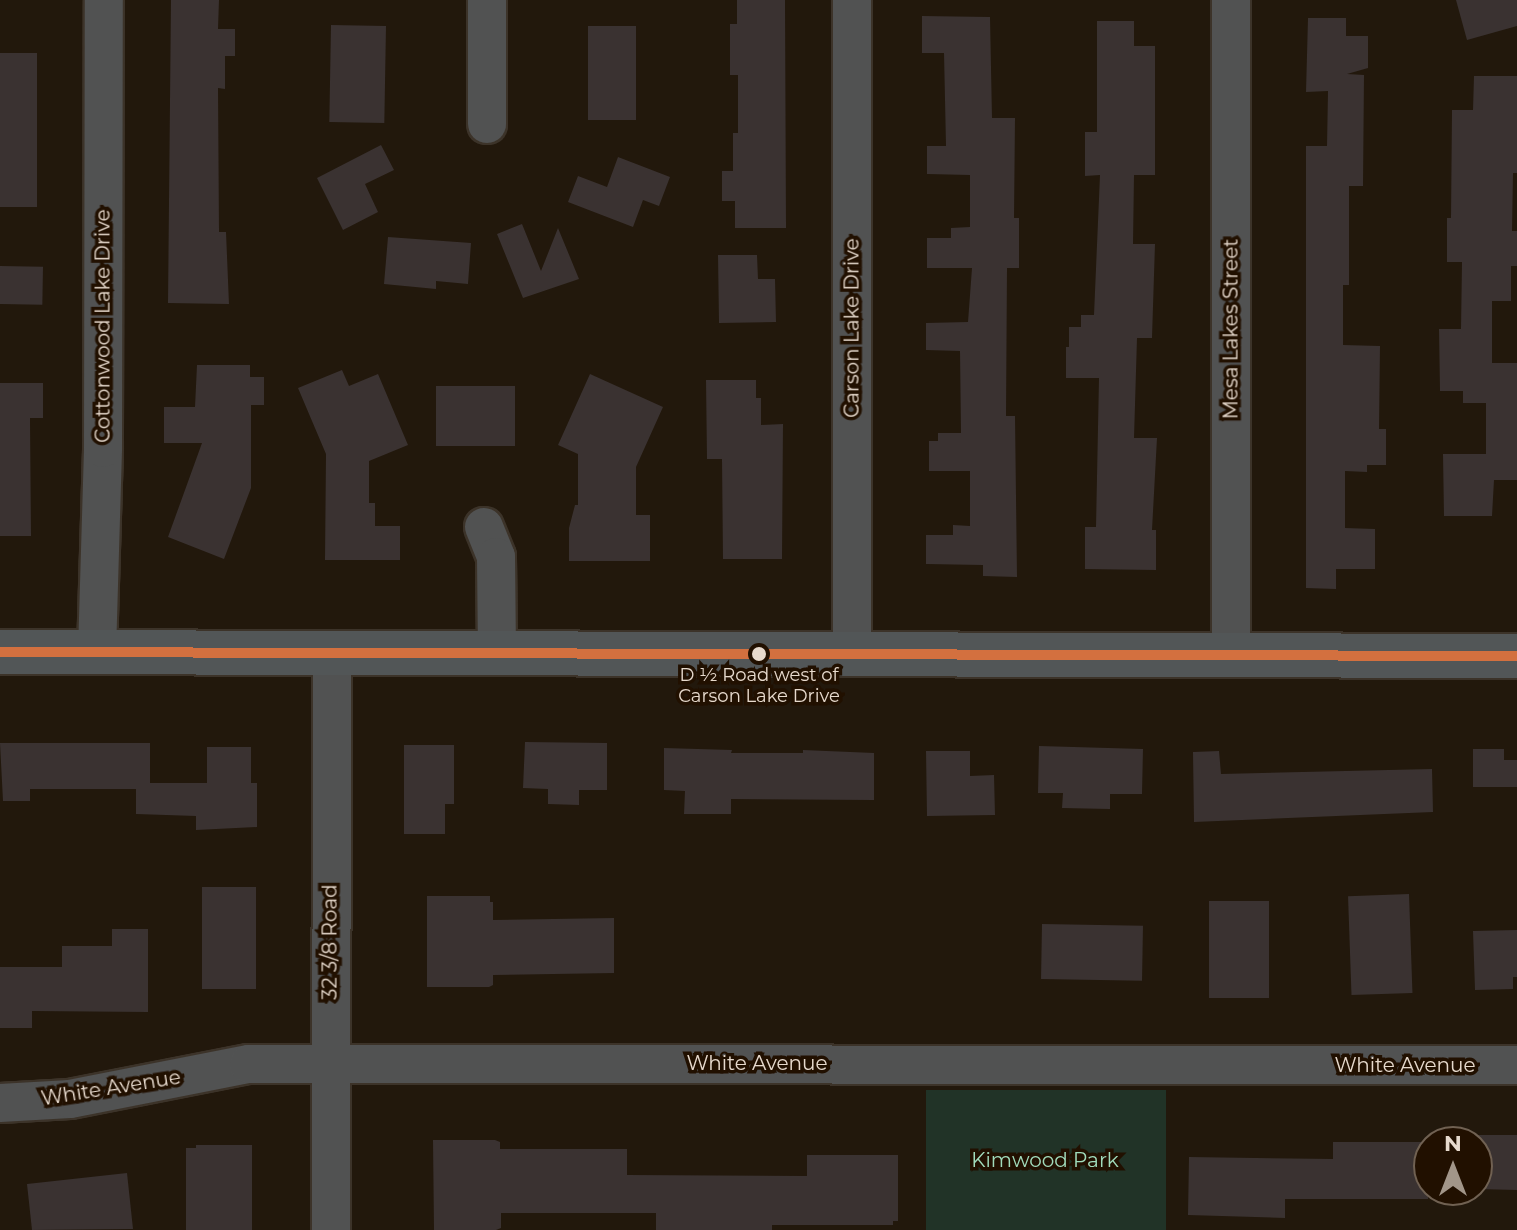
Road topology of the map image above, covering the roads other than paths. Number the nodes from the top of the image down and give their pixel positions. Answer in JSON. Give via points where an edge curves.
{"nodes":[{"id":1,"x":104,"y":0,"type":"edge"},
{"id":2,"x":487,"y":0,"type":"edge"},
{"id":3,"x":852,"y":0,"type":"edge"},
{"id":4,"x":1231,"y":0,"type":"edge"},
{"id":5,"x":487,"y":124,"type":"dead end"},
{"id":6,"x":484,"y":527,"type":"dead end"},
{"id":7,"x":0,"y":652,"type":"edge"},
{"id":8,"x":97,"y":652,"type":"junction"},
{"id":9,"x":332,"y":654,"type":"junction"},
{"id":10,"x":497,"y":656,"type":"junction"},
{"id":11,"x":852,"y":656,"type":"junction"},
{"id":12,"x":1517,"y":656,"type":"edge"},
{"id":13,"x":1231,"y":657,"type":"junction"},
{"id":14,"x":330,"y":1065,"type":"junction"},
{"id":15,"x":1517,"y":1065,"type":"edge"},
{"id":16,"x":0,"y":1103,"type":"edge"},
{"id":17,"x":331,"y":1230,"type":"edge"}],
"edges":[{"from":1,"to":8,"type":"street","name":"Cottonwood Lake Drive"},
{"from":2,"to":5,"type":"street"},
{"from":3,"to":11,"type":"street","name":"Carson Lake Drive"},
{"from":4,"to":13,"type":"street","name":"Mesa Lakes Street"},
{"from":6,"to":10,"type":"street","via":[[496,557]]},
{"from":7,"to":8,"type":"main road"},
{"from":8,"to":9,"type":"main road"},
{"from":9,"to":10,"type":"main road"},
{"from":9,"to":14,"type":"street","name":"32 3/8 Road"},
{"from":10,"to":11,"type":"main road"},
{"from":11,"to":13,"type":"main road"},
{"from":12,"to":13,"type":"main road"},
{"from":14,"to":15,"type":"street","name":"White Avenue"},
{"from":14,"to":16,"type":"street","name":"White Avenue","via":[[249,1064],[70,1099]]},
{"from":14,"to":17,"type":"street","name":"32 3/8 Road"}]}
